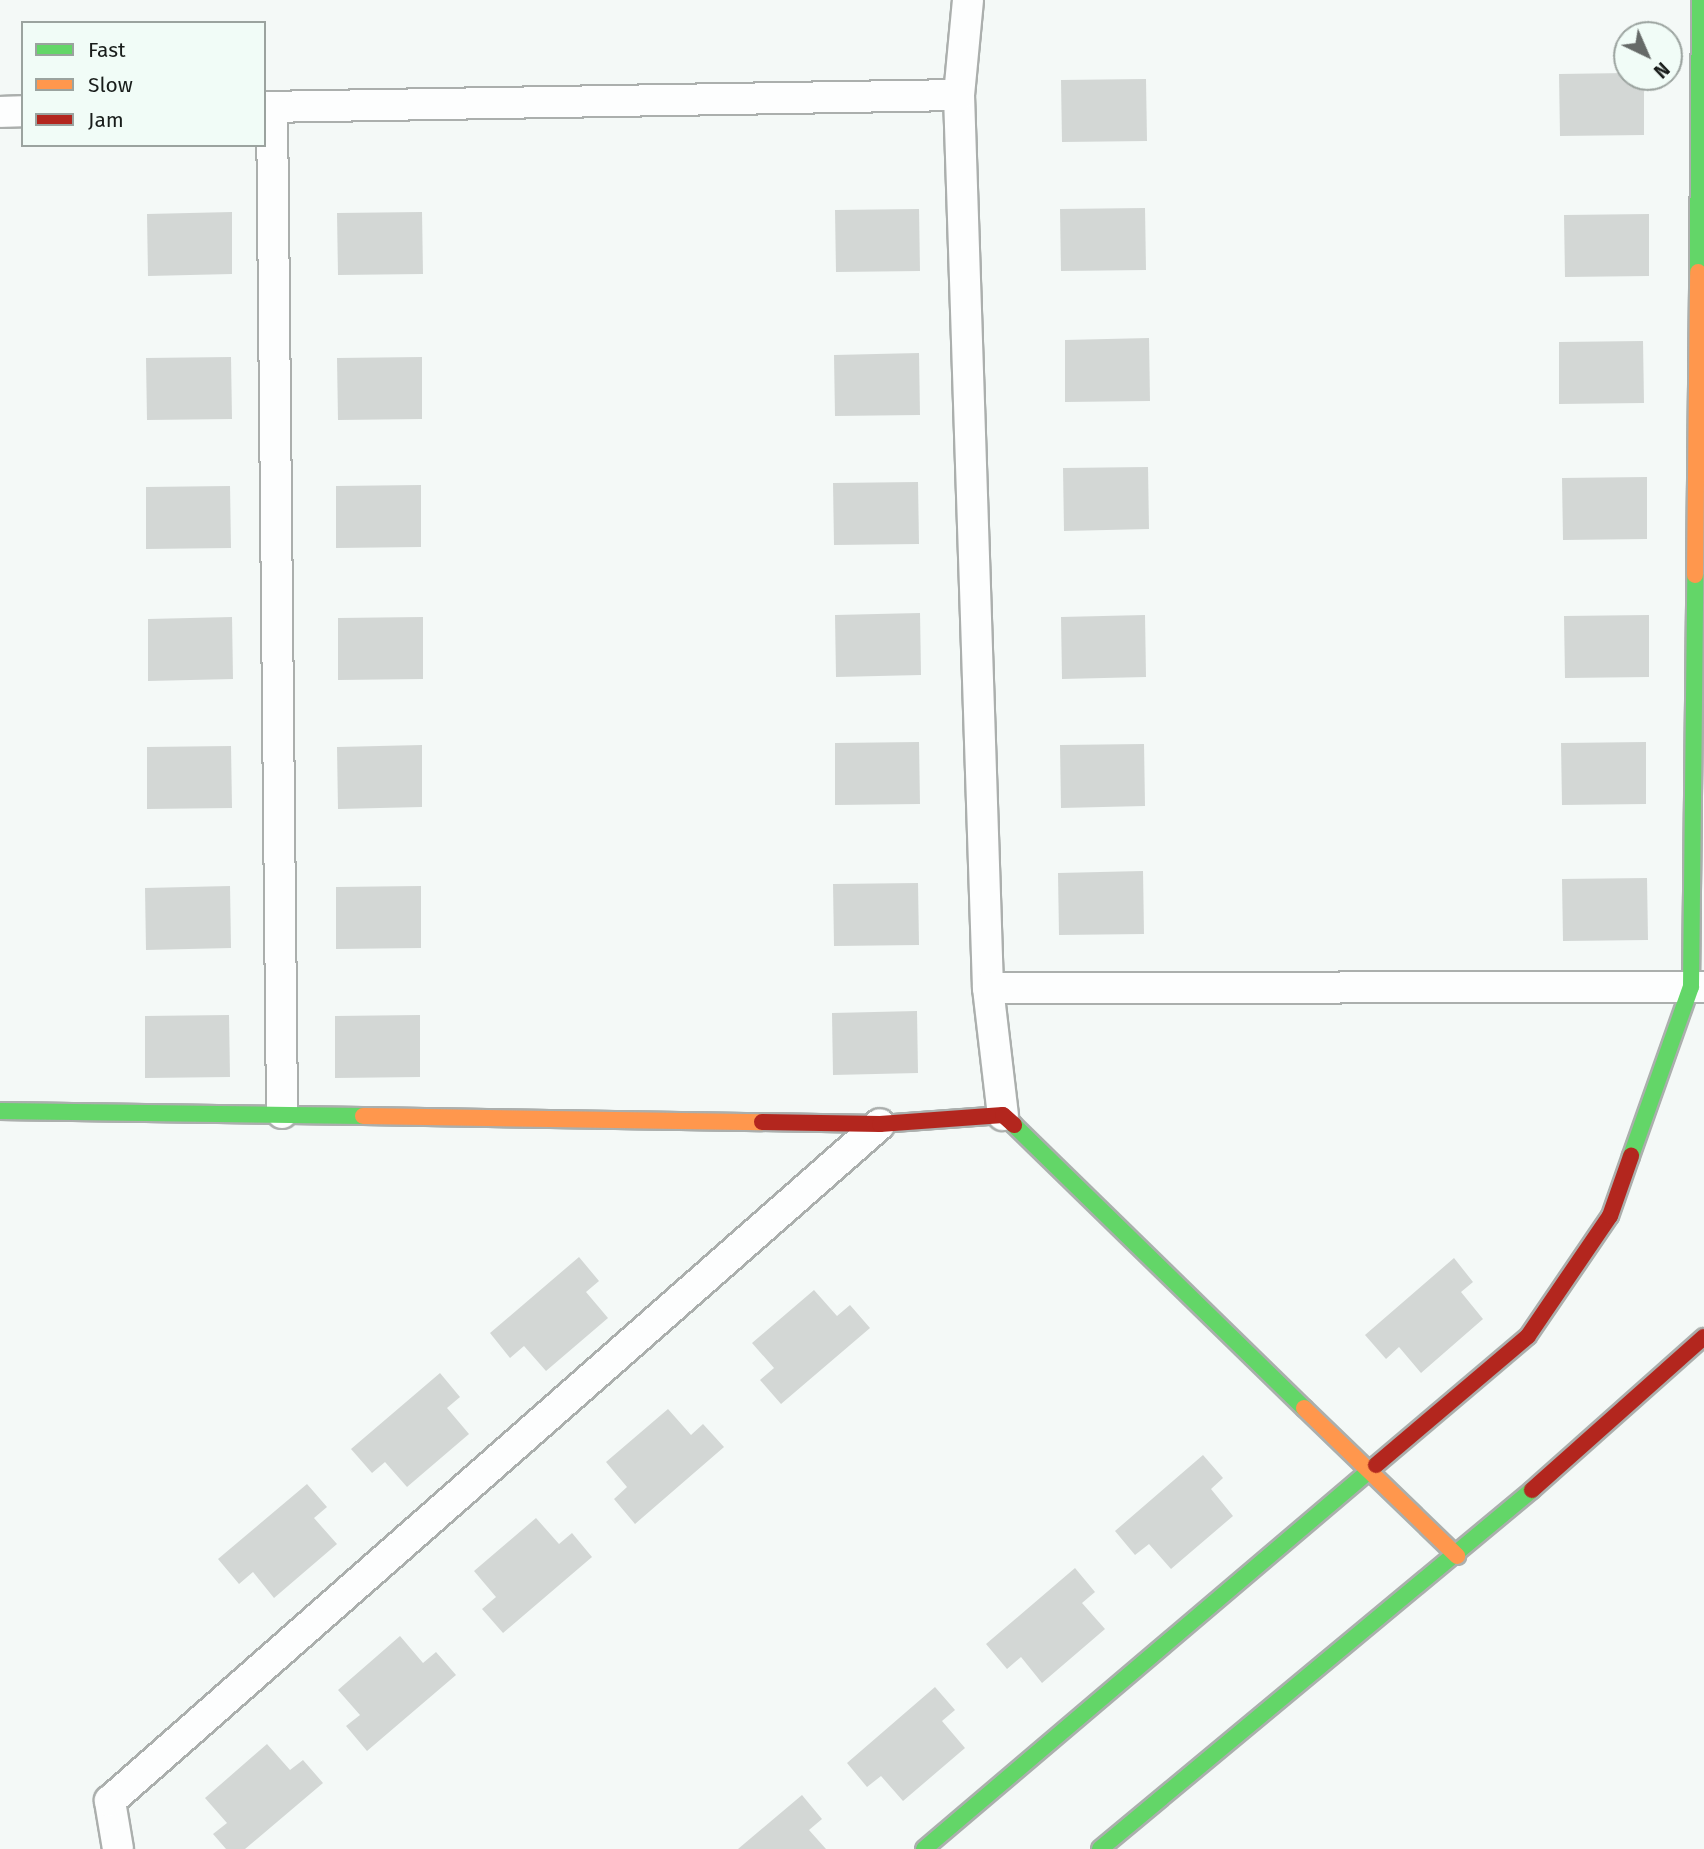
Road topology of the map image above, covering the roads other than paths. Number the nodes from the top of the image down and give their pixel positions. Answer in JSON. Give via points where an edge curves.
{"nodes":[{"id":1,"x":968,"y":0,"type":"edge"},
{"id":2,"x":1700,"y":0,"type":"edge"},
{"id":3,"x":959,"y":95,"type":"junction"},
{"id":4,"x":268,"y":107,"type":"edge"},
{"id":5,"x":0,"y":111,"type":"edge"},
{"id":6,"x":21,"y":111,"type":"edge"},
{"id":7,"x":1698,"y":987,"type":"edge"},
{"id":8,"x":988,"y":988,"type":"junction"},
{"id":9,"x":0,"y":1111,"type":"edge"},
{"id":10,"x":282,"y":1113,"type":"junction"},
{"id":11,"x":1003,"y":1115,"type":"junction"},
{"id":12,"x":880,"y":1124,"type":"junction"},
{"id":13,"x":1704,"y":1337,"type":"edge"},
{"id":14,"x":1367,"y":1472,"type":"junction"},
{"id":15,"x":1457,"y":1556,"type":"junction"},
{"id":16,"x":118,"y":1849,"type":"edge"},
{"id":17,"x":924,"y":1849,"type":"edge"},
{"id":18,"x":1100,"y":1849,"type":"edge"}],
"edges":[{"from":1,"to":3,"type":"street"},
{"from":2,"to":7,"type":"street"},
{"from":3,"to":4,"type":"street"},
{"from":3,"to":8,"type":"street"},
{"from":4,"to":10,"type":"street"},
{"from":5,"to":6,"type":"street"},
{"from":7,"to":8,"type":"street"},
{"from":7,"to":14,"type":"street","via":[[1610,1216],[1528,1336]]},
{"from":8,"to":11,"type":"street"},
{"from":9,"to":10,"type":"street"},
{"from":10,"to":12,"type":"street"},
{"from":11,"to":12,"type":"street"},
{"from":11,"to":14,"type":"street"},
{"from":12,"to":16,"type":"street","via":[[110,1801]]},
{"from":13,"to":15,"type":"street"},
{"from":14,"to":15,"type":"street"},
{"from":14,"to":17,"type":"street"},
{"from":15,"to":18,"type":"street"}]}
